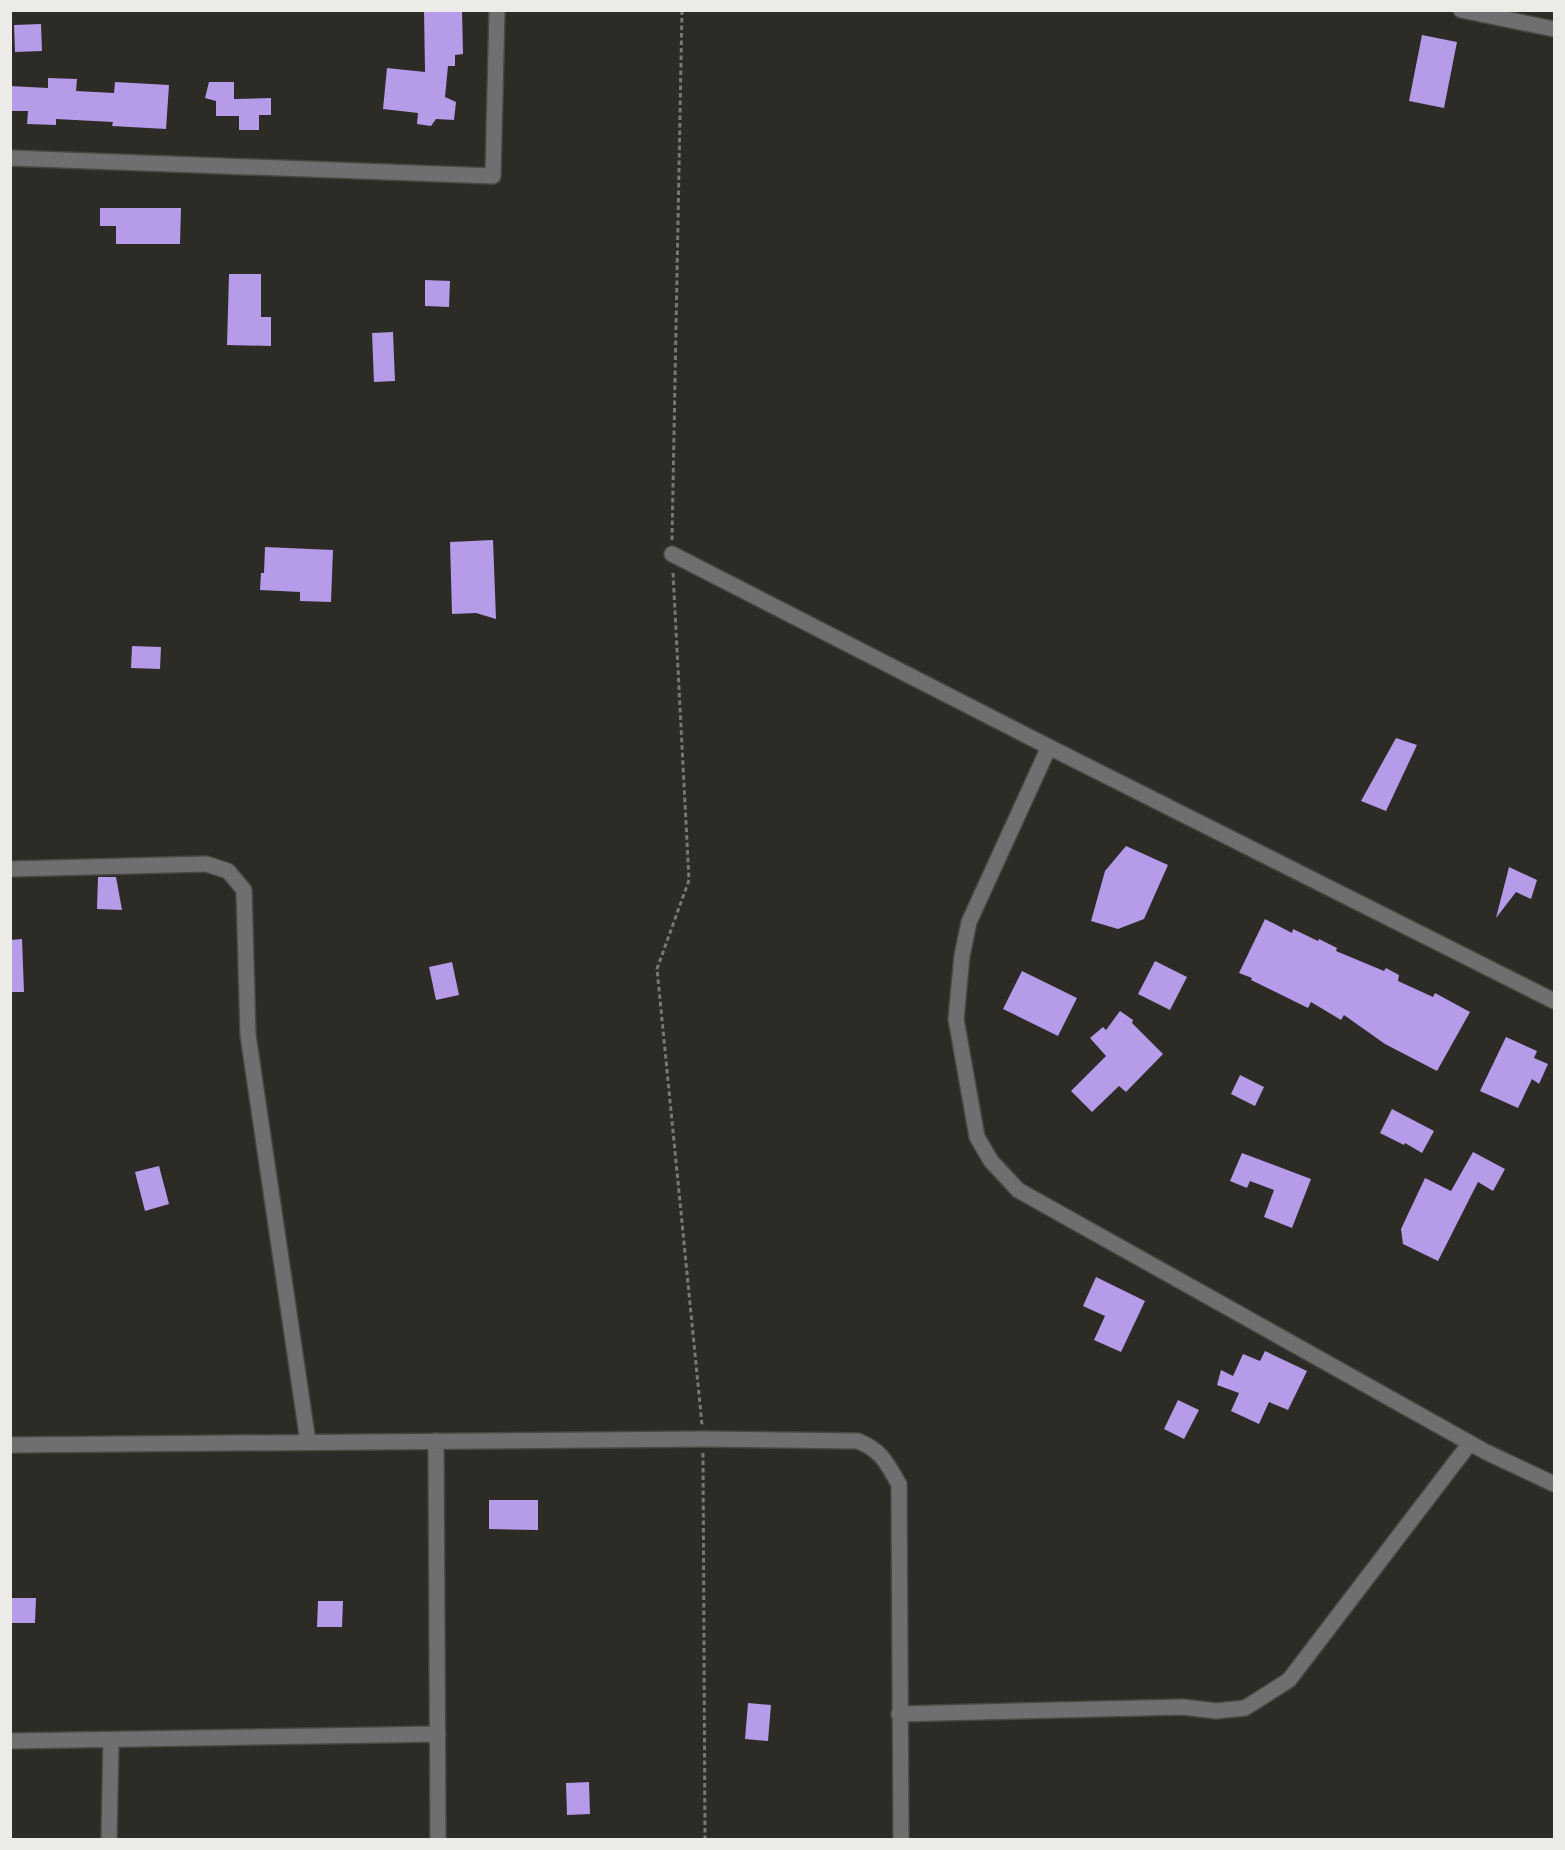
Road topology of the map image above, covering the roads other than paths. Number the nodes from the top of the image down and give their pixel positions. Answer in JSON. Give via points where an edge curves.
{"nodes":[{"id":1,"x":497,"y":10,"type":"edge"},
{"id":2,"x":1461,"y":10,"type":"edge"},
{"id":3,"x":1544,"y":10,"type":"edge"},
{"id":4,"x":1548,"y":28,"type":"edge"},
{"id":5,"x":10,"y":158,"type":"edge"},
{"id":6,"x":672,"y":554,"type":"road end"},
{"id":7,"x":1049,"y":747,"type":"junction"},
{"id":8,"x":10,"y":869,"type":"edge"},
{"id":9,"x":1554,"y":1001,"type":"edge"},
{"id":10,"x":436,"y":1441,"type":"junction"},
{"id":11,"x":308,"y":1442,"type":"junction"},
{"id":12,"x":1470,"y":1443,"type":"junction"},
{"id":13,"x":10,"y":1445,"type":"edge"},
{"id":14,"x":1554,"y":1484,"type":"edge"},
{"id":15,"x":899,"y":1714,"type":"junction"},
{"id":16,"x":438,"y":1734,"type":"junction"},
{"id":17,"x":111,"y":1740,"type":"junction"},
{"id":18,"x":10,"y":1741,"type":"edge"},
{"id":19,"x":109,"y":1839,"type":"edge"},
{"id":20,"x":438,"y":1839,"type":"edge"},
{"id":21,"x":901,"y":1839,"type":"edge"}],
"edges":[{"from":1,"to":5,"type":"street","via":[[493,176]]},
{"from":2,"to":4,"type":"street"},
{"from":3,"to":4,"type":"street"},
{"from":6,"to":7,"type":"street"},
{"from":7,"to":9,"type":"street"},
{"from":7,"to":12,"type":"street","via":[[969,922],[962,956],[956,1019],[977,1137],[991,1161],[1018,1190]]},
{"from":8,"to":11,"type":"street","via":[[206,864],[228,871],[244,890],[248,1035]]},
{"from":10,"to":11,"type":"street"},
{"from":10,"to":15,"type":"street","via":[[858,1441],[874,1448],[899,1484]]},
{"from":10,"to":16,"type":"street"},
{"from":11,"to":13,"type":"street"},
{"from":12,"to":14,"type":"street"},
{"from":12,"to":15,"type":"street","via":[[1289,1680],[1245,1708]]},
{"from":15,"to":21,"type":"street"},
{"from":16,"to":17,"type":"street"},
{"from":16,"to":20,"type":"street"},
{"from":17,"to":18,"type":"street"},
{"from":17,"to":19,"type":"street"}]}
